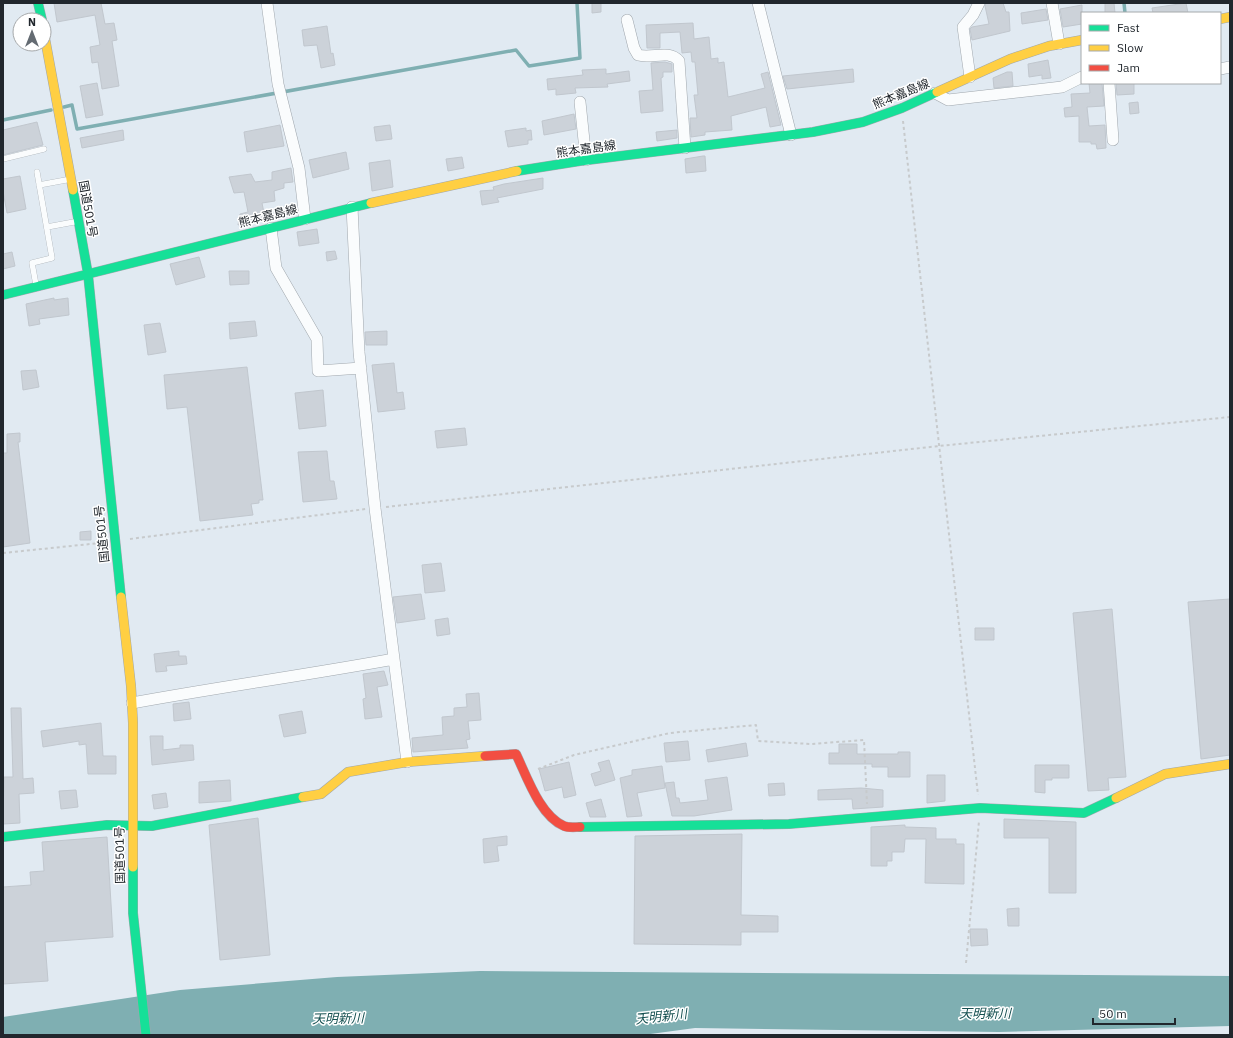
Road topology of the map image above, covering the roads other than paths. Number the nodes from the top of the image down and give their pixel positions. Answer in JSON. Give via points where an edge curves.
{"nodes":[{"id":1,"x":267,"y":3,"type":"edge"},
{"id":2,"x":758,"y":3,"type":"edge"},
{"id":3,"x":979,"y":3,"type":"edge"},
{"id":4,"x":1052,"y":3,"type":"edge"},
{"id":5,"x":627,"y":20,"type":"dead end"},
{"id":6,"x":1081,"y":40,"type":"edge"},
{"id":7,"x":1059,"y":44,"type":"junction"},
{"id":8,"x":47,"y":52,"type":"edge"},
{"id":9,"x":970,"y":77,"type":"junction"},
{"id":10,"x":1081,"y":78,"type":"edge"},
{"id":11,"x":1109,"y":84,"type":"edge"},
{"id":12,"x":934,"y":93,"type":"junction"},
{"id":13,"x":580,"y":102,"type":"dead end"},
{"id":14,"x":791,"y":135,"type":"junction"},
{"id":15,"x":1113,"y":140,"type":"dead end"},
{"id":16,"x":685,"y":148,"type":"junction"},
{"id":17,"x":44,"y":149,"type":"dead end"},
{"id":18,"x":3,"y":159,"type":"edge"},
{"id":19,"x":586,"y":160,"type":"junction"},
{"id":20,"x":37,"y":172,"type":"dead end"},
{"id":21,"x":71,"y":179,"type":"junction"},
{"id":22,"x":39,"y":185,"type":"junction"},
{"id":23,"x":352,"y":207,"type":"junction"},
{"id":24,"x":305,"y":219,"type":"junction"},
{"id":25,"x":78,"y":222,"type":"junction"},
{"id":26,"x":47,"y":228,"type":"junction"},
{"id":27,"x":271,"y":228,"type":"junction"},
{"id":28,"x":88,"y":274,"type":"junction"},
{"id":29,"x":36,"y":286,"type":"junction"},
{"id":30,"x":3,"y":295,"type":"edge"},
{"id":31,"x":361,"y":368,"type":"junction"},
{"id":32,"x":394,"y":659,"type":"junction"},
{"id":33,"x":132,"y":703,"type":"junction"},
{"id":34,"x":407,"y":762,"type":"junction"},
{"id":35,"x":1230,"y":764,"type":"edge"},
{"id":36,"x":132,"y":826,"type":"junction"},
{"id":37,"x":3,"y":837,"type":"edge"},
{"id":38,"x":146,"y":1035,"type":"edge"}],
"edges":[{"from":1,"to":24,"type":"street","via":[[278,84],[299,168]]},
{"from":2,"to":14,"type":"street"},
{"from":3,"to":9,"type":"street","via":[[963,27]]},
{"from":4,"to":7,"type":"street"},
{"from":5,"to":16,"type":"street","via":[[638,55],[670,55],[679,61]]},
{"from":6,"to":7,"type":"main road","name":"熊本嘉島線"},
{"from":7,"to":9,"type":"main road","name":"熊本嘉島線","via":[[1010,59]]},
{"from":8,"to":21,"type":"main road","name":"国道501号"},
{"from":9,"to":12,"type":"main road","name":"熊本嘉島線"},
{"from":10,"to":12,"type":"street","via":[[1062,87],[948,100]]},
{"from":11,"to":15,"type":"street"},
{"from":12,"to":14,"type":"main road","name":"熊本嘉島線","via":[[863,122]]},
{"from":13,"to":19,"type":"street"},
{"from":14,"to":16,"type":"main road","name":"熊本嘉島線"},
{"from":16,"to":19,"type":"main road","name":"熊本嘉島線"},
{"from":17,"to":18,"type":"lane"},
{"from":19,"to":23,"type":"main road","name":"熊本嘉島線","via":[[500,174]]},
{"from":20,"to":22,"type":"lane"},
{"from":21,"to":22,"type":"lane"},
{"from":21,"to":25,"type":"main road","name":"国道501号"},
{"from":22,"to":26,"type":"lane"},
{"from":23,"to":24,"type":"main road","name":"熊本嘉島線"},
{"from":23,"to":31,"type":"street"},
{"from":24,"to":27,"type":"main road","name":"熊本嘉島線"},
{"from":25,"to":26,"type":"lane"},
{"from":25,"to":28,"type":"main road","name":"国道501号"},
{"from":26,"to":29,"type":"lane","via":[[52,258],[32,263]]},
{"from":27,"to":28,"type":"main road","name":"熊本嘉島線"},
{"from":27,"to":31,"type":"street","via":[[276,268],[317,339],[318,371]]},
{"from":28,"to":29,"type":"main road","name":"熊本嘉島線"},
{"from":28,"to":33,"type":"main road","name":"国道501号"},
{"from":29,"to":30,"type":"main road","name":"熊本嘉島線"},
{"from":31,"to":32,"type":"street"},
{"from":32,"to":33,"type":"street"},
{"from":32,"to":34,"type":"street"},
{"from":33,"to":36,"type":"main road","name":"国道501号"},
{"from":34,"to":35,"type":"main road","via":[[516,754],[544,810],[553,820],[566,827],[789,824],[980,808],[1084,813],[1165,774]]},
{"from":34,"to":36,"type":"main road","via":[[348,772],[321,794],[152,826]]},
{"from":36,"to":37,"type":"main road","via":[[107,825]]},
{"from":36,"to":38,"type":"main road","name":"国道501号","via":[[133,912]]}]}
